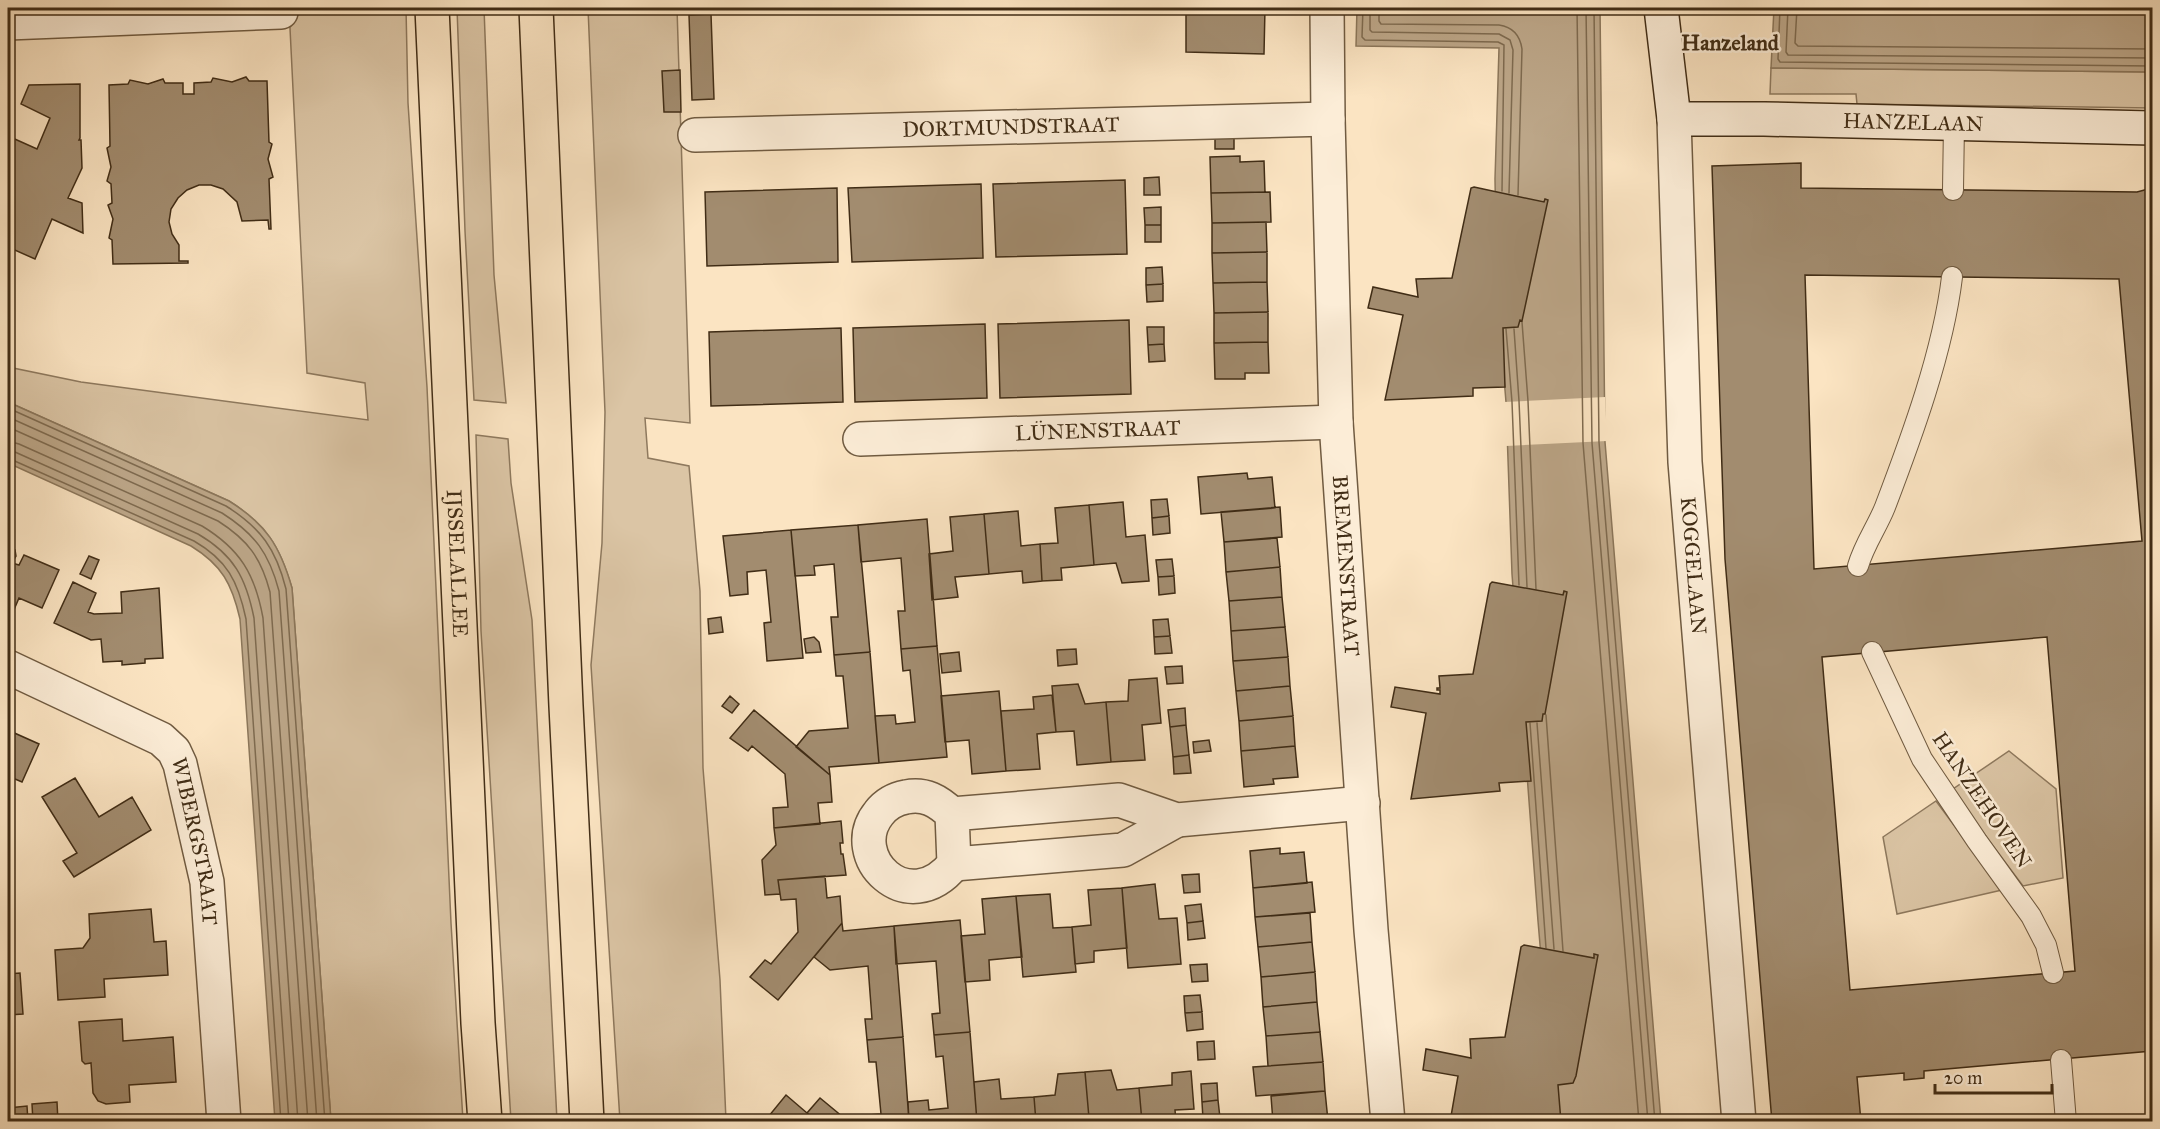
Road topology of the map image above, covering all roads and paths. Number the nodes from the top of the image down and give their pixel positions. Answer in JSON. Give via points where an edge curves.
{"nodes":[{"id":1,"x":432,"y":8,"type":"edge"},
{"id":2,"x":536,"y":8,"type":"edge"},
{"id":3,"x":1327,"y":8,"type":"edge"},
{"id":4,"x":1660,"y":8,"type":"edge"},
{"id":5,"x":281,"y":12,"type":"dead end"},
{"id":6,"x":8,"y":23,"type":"edge"},
{"id":7,"x":1328,"y":119,"type":"junction"},
{"id":8,"x":1674,"y":119,"type":"junction"},
{"id":9,"x":1954,"y":123,"type":"junction"},
{"id":10,"x":2152,"y":128,"type":"edge"},
{"id":11,"x":695,"y":135,"type":"dead end"},
{"id":12,"x":1953,"y":190,"type":"dead end"},
{"id":13,"x":1952,"y":277,"type":"dead end"},
{"id":14,"x":1336,"y":422,"type":"junction"},
{"id":15,"x":860,"y":439,"type":"dead end"},
{"id":16,"x":1858,"y":566,"type":"dead end"},
{"id":17,"x":1872,"y":652,"type":"dead end"},
{"id":18,"x":8,"y":667,"type":"edge"},
{"id":19,"x":1363,"y":803,"type":"junction"},
{"id":20,"x":952,"y":814,"type":"junction"},
{"id":21,"x":1177,"y":820,"type":"junction"},
{"id":22,"x":954,"y":864,"type":"junction"},
{"id":23,"x":2053,"y":973,"type":"dead end"},
{"id":24,"x":2061,"y":1060,"type":"dead end"},
{"id":25,"x":224,"y":1122,"type":"edge"},
{"id":26,"x":485,"y":1122,"type":"edge"},
{"id":27,"x":587,"y":1122,"type":"edge"},
{"id":28,"x":1388,"y":1122,"type":"edge"},
{"id":29,"x":1739,"y":1122,"type":"edge"},
{"id":30,"x":2067,"y":1122,"type":"edge"}],
"edges":[{"from":1,"to":26,"type":"main road","name":"IJSSELALLEE"},
{"from":2,"to":27,"type":"main road"},
{"from":3,"to":7,"type":"street","name":"BREMENSTRAAT"},
{"from":4,"to":8,"type":"street","name":"KOGGELAAN"},
{"from":5,"to":6,"type":"street"},
{"from":7,"to":11,"type":"street","name":"DORTMUNDSTRAAT"},
{"from":7,"to":14,"type":"street","name":"BREMENSTRAAT"},
{"from":8,"to":9,"type":"street","name":"HANZELAAN"},
{"from":8,"to":29,"type":"street","name":"KOGGELAAN","via":[[1685,462]]},
{"from":9,"to":10,"type":"street","name":"HANZELAAN"},
{"from":9,"to":12,"type":"lane"},
{"from":13,"to":16,"type":"lane","via":[[1942,335],[1912,429],[1883,511]]},
{"from":14,"to":15,"type":"street","name":"LÜNENSTRAAT"},
{"from":14,"to":19,"type":"street","name":"BREMENSTRAAT"},
{"from":17,"to":23,"type":"lane","name":"HANZEHOVEN","via":[[1922,759],[2031,916],[2046,945]]},
{"from":18,"to":25,"type":"street","name":"WIBERGSTRAAT","via":[[161,739],[174,751],[207,882]]},
{"from":19,"to":21,"type":"street"},
{"from":19,"to":28,"type":"street","name":"BREMENSTRAAT"},
{"from":20,"to":21,"type":"street","via":[[1119,800]]},
{"from":20,"to":22,"type":"street"},
{"from":20,"to":22,"type":"street","via":[[928,797],[899,798],[877,816],[869,844],[879,870],[904,886],[933,883]]},
{"from":21,"to":22,"type":"street","via":[[1123,850]]},
{"from":24,"to":30,"type":"lane"}]}
